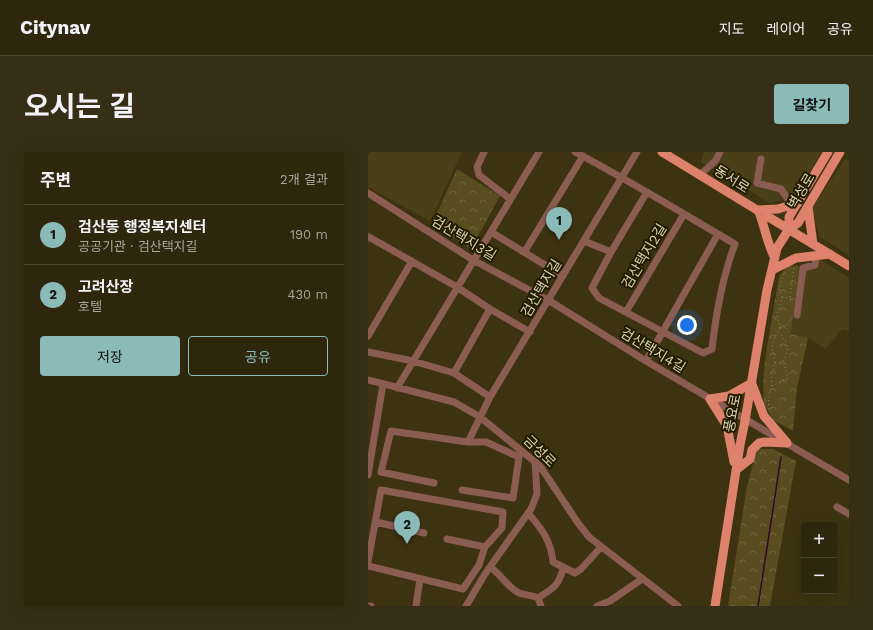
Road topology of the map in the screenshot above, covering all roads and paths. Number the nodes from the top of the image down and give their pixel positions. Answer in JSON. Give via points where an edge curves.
{"nodes":[{"id":1,"x":484,"y":152,"type":"edge"},
{"id":2,"x":539,"y":152,"type":"edge"},
{"id":3,"x":576,"y":152,"type":"edge"},
{"id":4,"x":637,"y":152,"type":"edge"},
{"id":5,"x":662,"y":152,"type":"edge"},
{"id":6,"x":720,"y":152,"type":"edge"},
{"id":7,"x":828,"y":152,"type":"edge"},
{"id":8,"x":840,"y":152,"type":"edge"},
{"id":9,"x":582,"y":156,"type":"junction"},
{"id":10,"x":761,"y":159,"type":"dead end"},
{"id":11,"x":700,"y":175,"type":"junction"},
{"id":12,"x":623,"y":177,"type":"junction"},
{"id":13,"x":648,"y":192,"type":"junction"},
{"id":14,"x":368,"y":193,"type":"edge"},
{"id":15,"x":510,"y":199,"type":"junction"},
{"id":16,"x":795,"y":204,"type":"junction"},
{"id":17,"x":808,"y":207,"type":"junction"},
{"id":18,"x":757,"y":210,"type":"junction"},
{"id":19,"x":684,"y":214,"type":"junction"},
{"id":20,"x":789,"y":229,"type":"junction"},
{"id":21,"x":492,"y":232,"type":"junction"},
{"id":22,"x":718,"y":234,"type":"junction"},
{"id":23,"x":368,"y":238,"type":"edge"},
{"id":24,"x":584,"y":241,"type":"junction"},
{"id":25,"x":813,"y":244,"type":"junction"},
{"id":26,"x":525,"y":251,"type":"junction"},
{"id":27,"x":611,"y":252,"type":"junction"},
{"id":28,"x":830,"y":254,"type":"junction"},
{"id":29,"x":816,"y":257,"type":"junction"},
{"id":30,"x":775,"y":258,"type":"junction"},
{"id":31,"x":473,"y":260,"type":"junction"},
{"id":32,"x":412,"y":261,"type":"junction"},
{"id":33,"x":790,"y":266,"type":"dead end"},
{"id":34,"x":849,"y":266,"type":"edge"},
{"id":35,"x":787,"y":269,"type":"dead end"},
{"id":36,"x":772,"y":270,"type":"junction"},
{"id":37,"x":563,"y":276,"type":"junction"},
{"id":38,"x":457,"y":287,"type":"junction"},
{"id":39,"x":782,"y":298,"type":"junction"},
{"id":40,"x":790,"y":298,"type":"junction"},
{"id":41,"x":548,"y":300,"type":"junction"},
{"id":42,"x":795,"y":304,"type":"dead end"},
{"id":43,"x":490,"y":309,"type":"junction"},
{"id":44,"x":626,"y":312,"type":"junction"},
{"id":45,"x":795,"y":315,"type":"joint"},
{"id":46,"x":780,"y":328,"type":"junction"},
{"id":47,"x":778,"y":331,"type":"junction"},
{"id":48,"x":530,"y":332,"type":"junction"},
{"id":49,"x":662,"y":332,"type":"junction"},
{"id":50,"x":368,"y":336,"type":"edge"},
{"id":51,"x":368,"y":352,"type":"edge"},
{"id":52,"x":413,"y":361,"type":"junction"},
{"id":53,"x":646,"y":361,"type":"junction"},
{"id":54,"x":782,"y":362,"type":"junction"},
{"id":55,"x":775,"y":363,"type":"junction"},
{"id":56,"x":454,"y":373,"type":"junction"},
{"id":57,"x":368,"y":380,"type":"edge"},
{"id":58,"x":752,"y":383,"type":"junction"},
{"id":59,"x":383,"y":384,"type":"junction"},
{"id":60,"x":772,"y":386,"type":"junction"},
{"id":61,"x":397,"y":388,"type":"junction"},
{"id":62,"x":490,"y":397,"type":"junction"},
{"id":63,"x":710,"y":399,"type":"junction"},
{"id":64,"x":480,"y":417,"type":"junction"},
{"id":65,"x":745,"y":421,"type":"junction"},
{"id":66,"x":767,"y":421,"type":"junction"},
{"id":67,"x":468,"y":442,"type":"junction"},
{"id":68,"x":786,"y":443,"type":"junction"},
{"id":69,"x":535,"y":461,"type":"junction"},
{"id":70,"x":736,"y":470,"type":"junction"},
{"id":71,"x":368,"y":475,"type":"edge"},
{"id":72,"x":849,"y":480,"type":"edge"},
{"id":73,"x":434,"y":483,"type":"dead end"},
{"id":74,"x":462,"y":490,"type":"dead end"},
{"id":75,"x":837,"y":507,"type":"dead end"},
{"id":76,"x":528,"y":513,"type":"junction"},
{"id":77,"x":849,"y":514,"type":"edge"},
{"id":78,"x":376,"y":522,"type":"junction"},
{"id":79,"x":424,"y":533,"type":"dead end"},
{"id":80,"x":447,"y":539,"type":"dead end"},
{"id":81,"x":484,"y":547,"type":"junction"},
{"id":82,"x":601,"y":547,"type":"junction"},
{"id":83,"x":368,"y":562,"type":"edge"},
{"id":84,"x":368,"y":566,"type":"edge"},
{"id":85,"x":490,"y":566,"type":"junction"},
{"id":86,"x":563,"y":569,"type":"junction"},
{"id":87,"x":420,"y":579,"type":"junction"},
{"id":88,"x":642,"y":579,"type":"junction"},
{"id":89,"x":538,"y":598,"type":"junction"},
{"id":90,"x":716,"y":605,"type":"edge"},
{"id":91,"x":416,"y":606,"type":"edge"},
{"id":92,"x":466,"y":606,"type":"edge"},
{"id":93,"x":541,"y":606,"type":"edge"},
{"id":94,"x":597,"y":606,"type":"edge"},
{"id":95,"x":678,"y":606,"type":"edge"}],
"edges":[{"from":1,"to":15,"type":"street","via":[[477,167],[479,175]]},
{"from":2,"to":15,"type":"street"},
{"from":3,"to":9,"type":"street","name":"검산택지2길"},
{"from":4,"to":12,"type":"street","name":"검산택지길"},
{"from":5,"to":11,"type":"main road","name":"동서로"},
{"from":6,"to":11,"type":"street","via":[[716,160]]},
{"from":7,"to":16,"type":"main road","name":"벽성로"},
{"from":8,"to":17,"type":"main road","name":"벽성로"},
{"from":9,"to":12,"type":"street","name":"검산택지2길"},
{"from":9,"to":26,"type":"street"},
{"from":10,"to":16,"type":"street","via":[[758,183],[781,189]]},
{"from":11,"to":18,"type":"main road","name":"동서로"},
{"from":12,"to":13,"type":"street","name":"검산택지2길"},
{"from":12,"to":24,"type":"street","name":"검산택지길"},
{"from":13,"to":19,"type":"street","name":"검산택지2길"},
{"from":13,"to":27,"type":"street","name":"검산택지2길"},
{"from":14,"to":31,"type":"street","name":"검산택지3길"},
{"from":15,"to":21,"type":"street"},
{"from":16,"to":18,"type":"main road","via":[[778,209]]},
{"from":16,"to":20,"type":"main road","name":"벽성로"},
{"from":17,"to":20,"type":"main road","name":"벽성로","via":[[798,223]]},
{"from":17,"to":25,"type":"main road"},
{"from":18,"to":20,"type":"main road","name":"동서로"},
{"from":18,"to":30,"type":"main road"},
{"from":19,"to":22,"type":"street","name":"검산택지2길"},
{"from":19,"to":44,"type":"street","name":"검산택지2길"},
{"from":20,"to":25,"type":"main road","name":"동서로"},
{"from":20,"to":30,"type":"main road","name":"풍요로","via":[[777,248]]},
{"from":21,"to":26,"type":"street"},
{"from":21,"to":31,"type":"street"},
{"from":22,"to":49,"type":"street"},
{"from":22,"to":49,"type":"street","name":"검산택지2길","via":[[735,244],[716,316],[712,349],[703,353]]},
{"from":23,"to":32,"type":"street"},
{"from":24,"to":27,"type":"street"},
{"from":24,"to":37,"type":"street","name":"검산택지길"},
{"from":25,"to":28,"type":"main road","name":"동서로"},
{"from":26,"to":37,"type":"street"},
{"from":27,"to":44,"type":"street","name":"검산택지2길","via":[[592,288],[599,298]]},
{"from":28,"to":29,"type":"main road"},
{"from":28,"to":34,"type":"main road","name":"동서로"},
{"from":29,"to":36,"type":"main road","via":[[796,258]]},
{"from":29,"to":45,"type":"street","via":[[815,264],[803,268]]},
{"from":30,"to":36,"type":"main road","name":"풍요로"},
{"from":31,"to":38,"type":"street"},
{"from":31,"to":41,"type":"street","name":"검산택지3길"},
{"from":32,"to":38,"type":"street"},
{"from":32,"to":50,"type":"street"},
{"from":33,"to":40,"type":"path","via":[[794,264],[795,270]]},
{"from":35,"to":39,"type":"path","via":[[779,288]]},
{"from":36,"to":58,"type":"main road","name":"풍요로"},
{"from":37,"to":41,"type":"street","name":"검산택지길"},
{"from":38,"to":43,"type":"street"},
{"from":38,"to":52,"type":"street"},
{"from":39,"to":40,"type":"path"},
{"from":39,"to":46,"type":"path","via":[[777,316]]},
{"from":40,"to":42,"type":"path"},
{"from":41,"to":48,"type":"street","name":"검산택지길"},
{"from":41,"to":53,"type":"street","name":"검산택지4길"},
{"from":43,"to":48,"type":"street"},
{"from":43,"to":56,"type":"street"},
{"from":44,"to":49,"type":"street","name":"검산택지2길"},
{"from":45,"to":46,"type":"path","via":[[787,325]]},
{"from":46,"to":47,"type":"path"},
{"from":47,"to":54,"type":"path","via":[[787,343],[787,352]]},
{"from":47,"to":55,"type":"path","via":[[772,348]]},
{"from":48,"to":62,"type":"street","name":"검산택지길"},
{"from":49,"to":53,"type":"street"},
{"from":51,"to":52,"type":"street"},
{"from":52,"to":56,"type":"street"},
{"from":52,"to":61,"type":"street"},
{"from":53,"to":63,"type":"street","name":"검산택지4길"},
{"from":54,"to":55,"type":"path"},
{"from":54,"to":60,"type":"path","via":[[787,379]]},
{"from":55,"to":60,"type":"path","via":[[771,378]]},
{"from":56,"to":62,"type":"street"},
{"from":57,"to":59,"type":"street","name":"금성로"},
{"from":58,"to":63,"type":"main road","via":[[729,396]]},
{"from":58,"to":65,"type":"main road","name":"풍요로"},
{"from":58,"to":66,"type":"main road"},
{"from":59,"to":61,"type":"street","name":"금성로"},
{"from":59,"to":71,"type":"street"},
{"from":60,"to":66,"type":"path","via":[[768,396]]},
{"from":61,"to":64,"type":"street","name":"금성로","via":[[454,402]]},
{"from":62,"to":64,"type":"street","name":"검산택지길"},
{"from":63,"to":65,"type":"street","name":"검산택지4길"},
{"from":63,"to":70,"type":"main road","via":[[727,426]]},
{"from":64,"to":67,"type":"street","name":"검산택지길"},
{"from":64,"to":69,"type":"street","name":"금성로"},
{"from":65,"to":68,"type":"street","name":"검산택지4길"},
{"from":65,"to":70,"type":"main road","name":"풍요로"},
{"from":66,"to":68,"type":"main road"},
{"from":67,"to":73,"type":"street","via":[[391,431],[381,472]]},
{"from":67,"to":74,"type":"street","via":[[486,442],[520,457],[513,498]]},
{"from":68,"to":70,"type":"main road","via":[[759,443],[752,450],[750,459]]},
{"from":68,"to":72,"type":"street","name":"검산택지4길"},
{"from":69,"to":76,"type":"street","via":[[537,494]]},
{"from":69,"to":82,"type":"street","name":"금성로","via":[[578,523]]},
{"from":70,"to":90,"type":"main road","name":"풍요로"},
{"from":75,"to":77,"type":"street"},
{"from":76,"to":85,"type":"street"},
{"from":76,"to":86,"type":"street","via":[[546,535],[553,562]]},
{"from":78,"to":79,"type":"street"},
{"from":78,"to":81,"type":"street","via":[[381,490],[503,512],[502,528]]},
{"from":78,"to":83,"type":"street"},
{"from":80,"to":81,"type":"street"},
{"from":81,"to":87,"type":"street","via":[[479,565],[463,589]]},
{"from":82,"to":86,"type":"street","via":[[575,573]]},
{"from":82,"to":88,"type":"street","name":"금성로"},
{"from":84,"to":87,"type":"street"},
{"from":85,"to":89,"type":"street","via":[[502,575],[510,587],[519,593]]},
{"from":85,"to":92,"type":"street"},
{"from":86,"to":89,"type":"street","via":[[560,582],[555,588]]},
{"from":87,"to":91,"type":"street"},
{"from":88,"to":94,"type":"street","via":[[610,601]]},
{"from":88,"to":95,"type":"street","name":"금성로"},
{"from":89,"to":93,"type":"street"}]}
